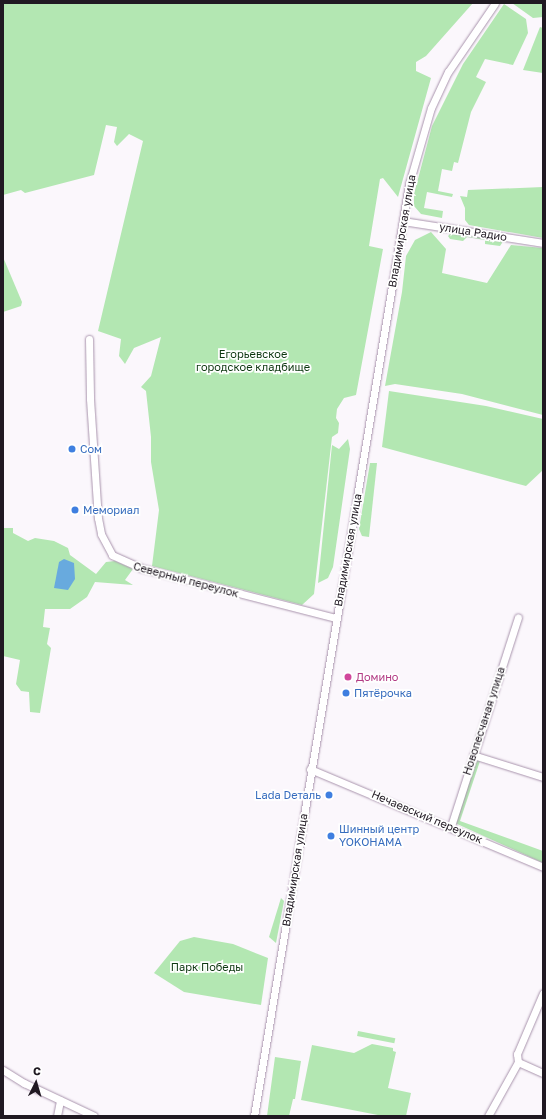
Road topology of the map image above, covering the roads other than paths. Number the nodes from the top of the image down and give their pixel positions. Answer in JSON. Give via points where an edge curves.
{"nodes":[{"id":1,"x":495,"y":3,"type":"edge"},
{"id":2,"x":403,"y":221,"type":"junction"},
{"id":3,"x":543,"y":243,"type":"edge"},
{"id":4,"x":89,"y":339,"type":"dead end"},
{"id":5,"x":518,"y":617,"type":"dead end"},
{"id":6,"x":336,"y":618,"type":"junction"},
{"id":7,"x":473,"y":755,"type":"junction"},
{"id":8,"x":310,"y":769,"type":"junction"},
{"id":9,"x":543,"y":777,"type":"edge"},
{"id":10,"x":451,"y":826,"type":"junction"},
{"id":11,"x":543,"y":867,"type":"edge"},
{"id":12,"x":543,"y":994,"type":"edge"},
{"id":13,"x":518,"y":1062,"type":"junction"},
{"id":14,"x":3,"y":1070,"type":"edge"},
{"id":15,"x":543,"y":1073,"type":"edge"},
{"id":16,"x":60,"y":1100,"type":"junction"},
{"id":17,"x":56,"y":1116,"type":"edge"},
{"id":18,"x":94,"y":1116,"type":"edge"},
{"id":19,"x":254,"y":1116,"type":"edge"},
{"id":20,"x":488,"y":1116,"type":"edge"}],
"edges":[{"from":1,"to":2,"type":"street","name":"Владимирская улица","via":[[458,55],[431,108],[414,165]]},
{"from":2,"to":3,"type":"street","name":"улица Радио"},
{"from":2,"to":6,"type":"street","name":"Владимирская улица"},
{"from":4,"to":6,"type":"street","name":"Северный переулок","via":[[90,406],[99,526],[112,555],[141,568]]},
{"from":5,"to":7,"type":"street","name":"Новопесчаная улица"},
{"from":6,"to":8,"type":"street","name":"Владимирская улица"},
{"from":7,"to":9,"type":"street"},
{"from":7,"to":10,"type":"street","name":"Новопесчаная улица"},
{"from":8,"to":10,"type":"street","name":"Нечаевский переулок"},
{"from":8,"to":19,"type":"street","name":"Владимирская улица"},
{"from":10,"to":11,"type":"street","name":"Нечаевский переулок"},
{"from":12,"to":13,"type":"street","via":[[517,1054]]},
{"from":13,"to":15,"type":"street"},
{"from":13,"to":20,"type":"street"},
{"from":14,"to":16,"type":"street"},
{"from":16,"to":17,"type":"street"},
{"from":16,"to":18,"type":"street"}]}
